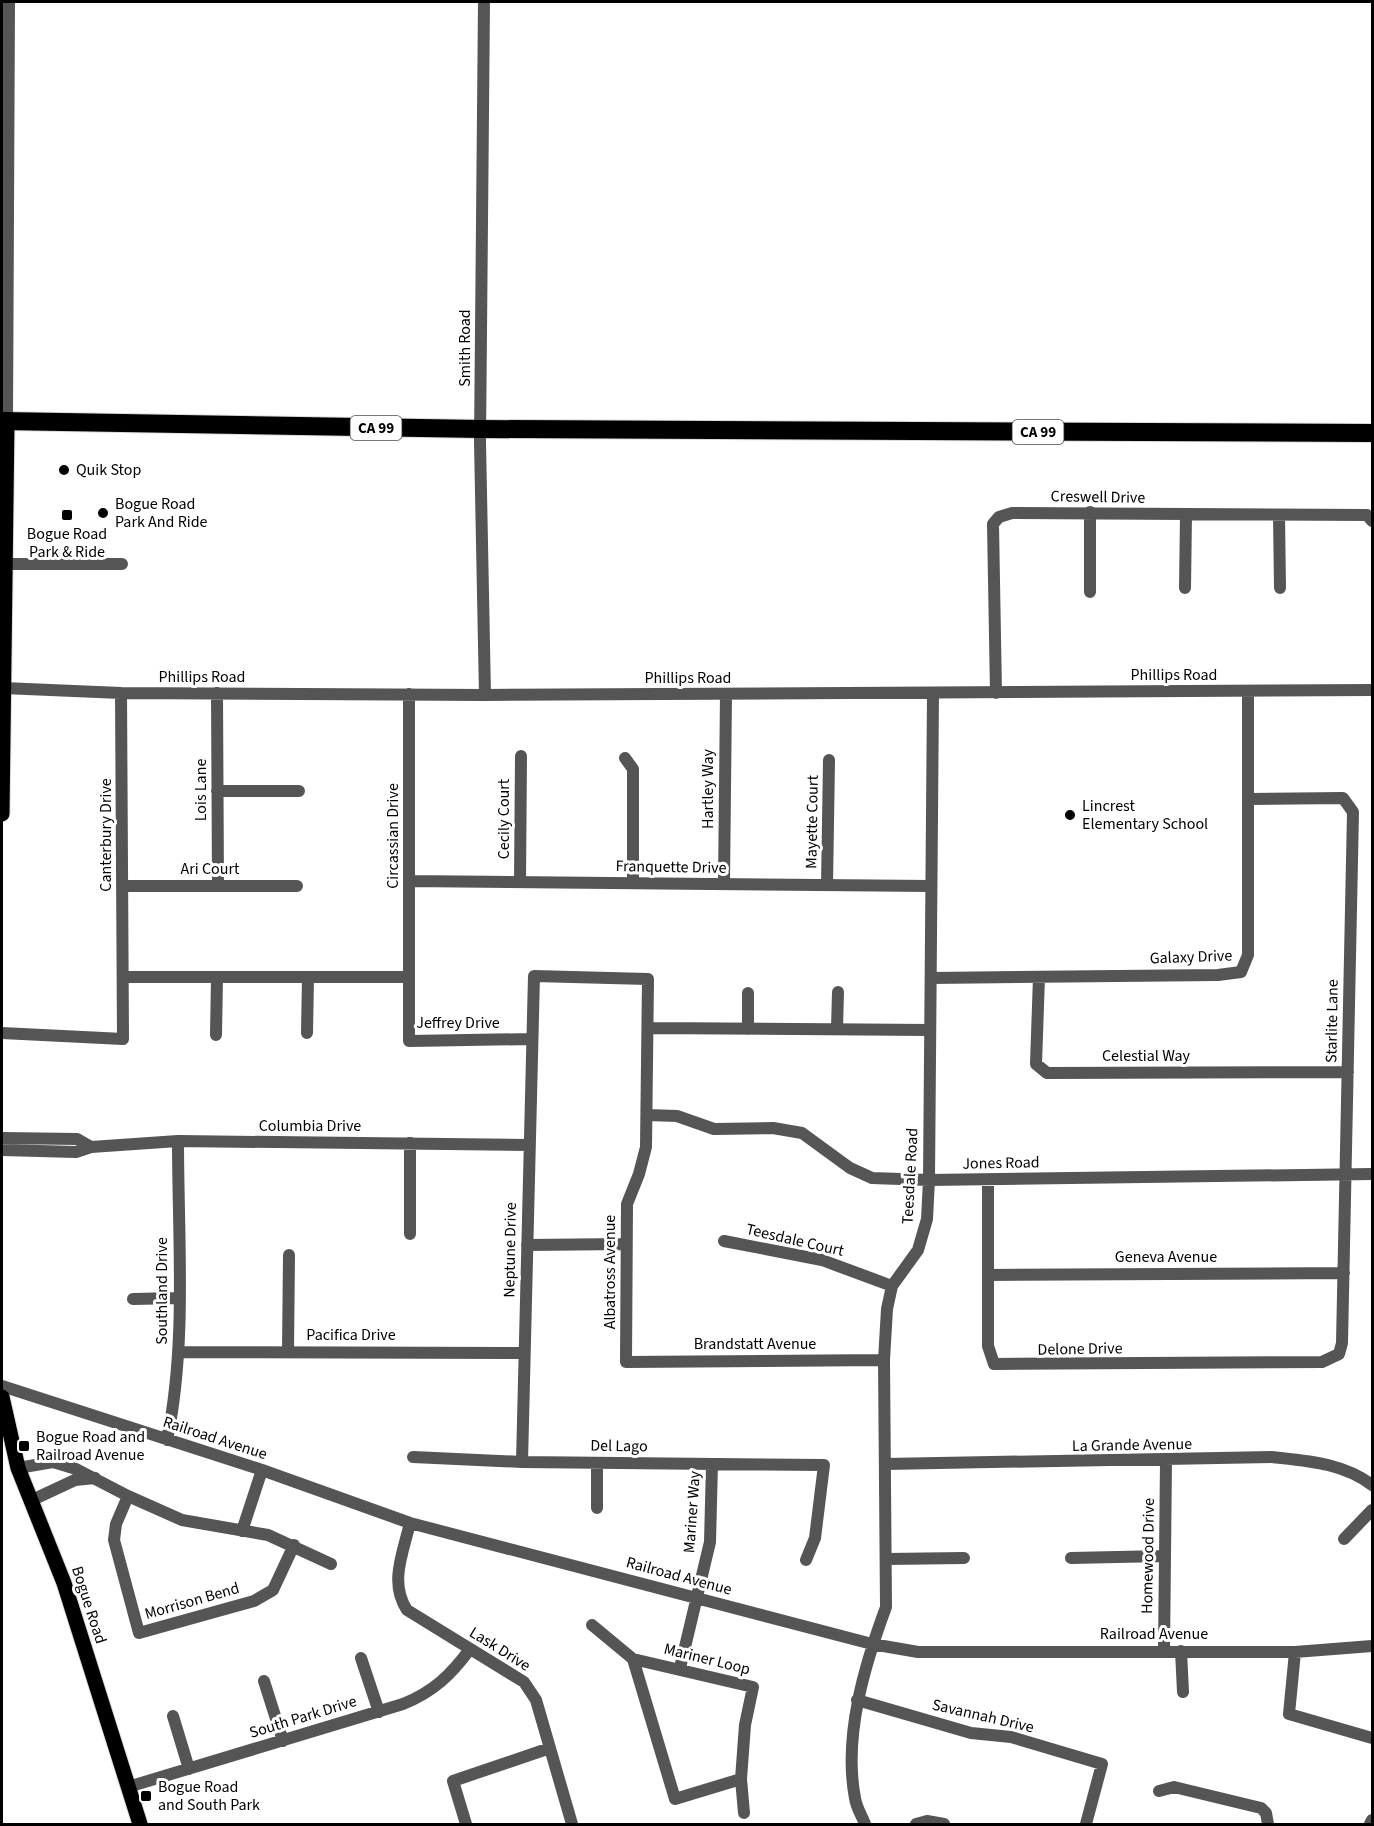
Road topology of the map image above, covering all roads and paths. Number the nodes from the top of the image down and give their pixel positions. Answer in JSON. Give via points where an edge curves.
{"nodes":[{"id":1,"x":9,"y":2,"type":"edge"},
{"id":2,"x":484,"y":2,"type":"edge"},
{"id":3,"x":4,"y":421,"type":"edge"},
{"id":4,"x":481,"y":429,"type":"junction"},
{"id":5,"x":1372,"y":433,"type":"edge"},
{"id":6,"x":1090,"y":512,"type":"junction"},
{"id":7,"x":1186,"y":515,"type":"junction"},
{"id":8,"x":1279,"y":515,"type":"junction"},
{"id":9,"x":1372,"y":521,"type":"edge"},
{"id":10,"x":6,"y":564,"type":"junction"},
{"id":11,"x":122,"y":564,"type":"dead end"},
{"id":12,"x":1185,"y":588,"type":"dead end"},
{"id":13,"x":1280,"y":588,"type":"dead end"},
{"id":14,"x":1090,"y":592,"type":"dead end"},
{"id":15,"x":3,"y":688,"type":"edge"},
{"id":16,"x":1372,"y":690,"type":"edge"},
{"id":17,"x":1248,"y":691,"type":"junction"},
{"id":18,"x":121,"y":693,"type":"junction"},
{"id":19,"x":217,"y":693,"type":"junction"},
{"id":20,"x":933,"y":693,"type":"junction"},
{"id":21,"x":996,"y":693,"type":"junction"},
{"id":22,"x":409,"y":694,"type":"junction"},
{"id":23,"x":726,"y":694,"type":"junction"},
{"id":24,"x":485,"y":695,"type":"junction"},
{"id":25,"x":521,"y":756,"type":"dead end"},
{"id":26,"x":625,"y":758,"type":"dead end"},
{"id":27,"x":830,"y":760,"type":"dead end"},
{"id":28,"x":217,"y":791,"type":"junction"},
{"id":29,"x":298,"y":791,"type":"dead end"},
{"id":30,"x":1248,"y":798,"type":"junction"},
{"id":31,"x":2,"y":814,"type":"edge"},
{"id":32,"x":410,"y":881,"type":"junction"},
{"id":33,"x":520,"y":882,"type":"junction"},
{"id":34,"x":633,"y":883,"type":"junction"},
{"id":35,"x":724,"y":884,"type":"junction"},
{"id":36,"x":827,"y":885,"type":"junction"},
{"id":37,"x":122,"y":886,"type":"junction"},
{"id":38,"x":218,"y":886,"type":"junction"},
{"id":39,"x":297,"y":886,"type":"dead end"},
{"id":40,"x":931,"y":886,"type":"junction"},
{"id":41,"x":123,"y":977,"type":"junction"},
{"id":42,"x":217,"y":977,"type":"junction"},
{"id":43,"x":308,"y":977,"type":"junction"},
{"id":44,"x":409,"y":977,"type":"junction"},
{"id":45,"x":1039,"y":977,"type":"junction"},
{"id":46,"x":931,"y":978,"type":"junction"},
{"id":47,"x":838,"y":992,"type":"dead end"},
{"id":48,"x":748,"y":993,"type":"dead end"},
{"id":49,"x":648,"y":1028,"type":"junction"},
{"id":50,"x":748,"y":1029,"type":"junction"},
{"id":51,"x":837,"y":1029,"type":"junction"},
{"id":52,"x":930,"y":1030,"type":"junction"},
{"id":53,"x":2,"y":1033,"type":"edge"},
{"id":54,"x":307,"y":1033,"type":"dead end"},
{"id":55,"x":216,"y":1035,"type":"dead end"},
{"id":56,"x":531,"y":1039,"type":"junction"},
{"id":57,"x":1348,"y":1072,"type":"junction"},
{"id":58,"x":647,"y":1115,"type":"junction"},
{"id":59,"x":2,"y":1138,"type":"edge"},
{"id":60,"x":178,"y":1141,"type":"junction"},
{"id":61,"x":410,"y":1143,"type":"junction"},
{"id":62,"x":529,"y":1145,"type":"junction"},
{"id":63,"x":91,"y":1146,"type":"junction"},
{"id":64,"x":2,"y":1150,"type":"edge"},
{"id":65,"x":1347,"y":1173,"type":"junction"},
{"id":66,"x":1372,"y":1174,"type":"edge"},
{"id":67,"x":929,"y":1180,"type":"junction"},
{"id":68,"x":988,"y":1180,"type":"junction"},
{"id":69,"x":410,"y":1234,"type":"dead end"},
{"id":70,"x":724,"y":1241,"type":"dead end"},
{"id":71,"x":627,"y":1244,"type":"junction"},
{"id":72,"x":527,"y":1245,"type":"junction"},
{"id":73,"x":289,"y":1255,"type":"dead end"},
{"id":74,"x":1344,"y":1273,"type":"junction"},
{"id":75,"x":988,"y":1275,"type":"junction"},
{"id":76,"x":892,"y":1286,"type":"junction"},
{"id":77,"x":178,"y":1298,"type":"junction"},
{"id":78,"x":133,"y":1299,"type":"dead end"},
{"id":79,"x":1342,"y":1343,"type":"joint"},
{"id":80,"x":288,"y":1351,"type":"junction"},
{"id":81,"x":178,"y":1352,"type":"junction"},
{"id":82,"x":524,"y":1353,"type":"junction"},
{"id":83,"x":884,"y":1360,"type":"junction"},
{"id":84,"x":626,"y":1362,"type":"joint"},
{"id":85,"x":2,"y":1386,"type":"edge"},
{"id":86,"x":2,"y":1397,"type":"edge"},
{"id":87,"x":167,"y":1440,"type":"junction"},
{"id":88,"x":413,"y":1457,"type":"dead end"},
{"id":89,"x":1166,"y":1461,"type":"junction"},
{"id":90,"x":522,"y":1462,"type":"junction"},
{"id":91,"x":597,"y":1463,"type":"junction"},
{"id":92,"x":711,"y":1464,"type":"junction"},
{"id":93,"x":885,"y":1464,"type":"junction"},
{"id":94,"x":18,"y":1468,"type":"junction"},
{"id":95,"x":262,"y":1470,"type":"junction"},
{"id":96,"x":95,"y":1478,"type":"junction"},
{"id":97,"x":1372,"y":1485,"type":"edge"},
{"id":98,"x":128,"y":1496,"type":"junction"},
{"id":99,"x":30,"y":1501,"type":"junction"},
{"id":100,"x":597,"y":1508,"type":"dead end"},
{"id":101,"x":1372,"y":1510,"type":"edge"},
{"id":102,"x":410,"y":1523,"type":"junction"},
{"id":103,"x":242,"y":1531,"type":"junction"},
{"id":104,"x":1344,"y":1539,"type":"dead end"},
{"id":105,"x":294,"y":1545,"type":"junction"},
{"id":106,"x":1164,"y":1556,"type":"junction"},
{"id":107,"x":964,"y":1558,"type":"dead end"},
{"id":108,"x":1071,"y":1558,"type":"dead end"},
{"id":109,"x":886,"y":1559,"type":"junction"},
{"id":110,"x":806,"y":1560,"type":"dead end"},
{"id":111,"x":331,"y":1564,"type":"dead end"},
{"id":112,"x":697,"y":1598,"type":"junction"},
{"id":113,"x":592,"y":1625,"type":"dead end"},
{"id":114,"x":872,"y":1644,"type":"junction"},
{"id":115,"x":1372,"y":1646,"type":"edge"},
{"id":116,"x":470,"y":1649,"type":"junction"},
{"id":117,"x":1181,"y":1650,"type":"junction"},
{"id":118,"x":1164,"y":1652,"type":"junction"},
{"id":119,"x":1295,"y":1652,"type":"junction"},
{"id":120,"x":361,"y":1658,"type":"dead end"},
{"id":121,"x":633,"y":1659,"type":"junction"},
{"id":122,"x":680,"y":1668,"type":"junction"},
{"id":123,"x":264,"y":1681,"type":"dead end"},
{"id":124,"x":1183,"y":1692,"type":"dead end"},
{"id":125,"x":857,"y":1700,"type":"junction"},
{"id":126,"x":379,"y":1712,"type":"junction"},
{"id":127,"x":173,"y":1716,"type":"dead end"},
{"id":128,"x":1372,"y":1738,"type":"edge"},
{"id":129,"x":283,"y":1741,"type":"junction"},
{"id":130,"x":550,"y":1749,"type":"junction"},
{"id":131,"x":189,"y":1769,"type":"junction"},
{"id":132,"x":741,"y":1779,"type":"junction"},
{"id":133,"x":128,"y":1787,"type":"junction"},
{"id":134,"x":1159,"y":1791,"type":"dead end"},
{"id":135,"x":744,"y":1813,"type":"dead end"},
{"id":136,"x":1372,"y":1820,"type":"edge"},
{"id":137,"x":140,"y":1824,"type":"edge"},
{"id":138,"x":466,"y":1824,"type":"edge"},
{"id":139,"x":572,"y":1824,"type":"edge"},
{"id":140,"x":865,"y":1824,"type":"edge"},
{"id":141,"x":916,"y":1824,"type":"edge"},
{"id":142,"x":944,"y":1824,"type":"edge"},
{"id":143,"x":1086,"y":1824,"type":"edge"},
{"id":144,"x":1268,"y":1824,"type":"edge"},
{"id":145,"x":1370,"y":1824,"type":"edge"}],
"edges":[{"from":1,"to":3,"type":"street"},
{"from":2,"to":4,"type":"street","name":"Smith Road"},
{"from":3,"to":4,"type":"highway","number":"CA 99"},
{"from":3,"to":10,"type":"main road"},
{"from":4,"to":5,"type":"highway","number":"CA 99"},
{"from":4,"to":24,"type":"street","name":"Smith Road"},
{"from":6,"to":7,"type":"street","name":"Creswell Drive"},
{"from":6,"to":14,"type":"street"},
{"from":6,"to":21,"type":"street","name":"Creswell Drive","via":[[1012,513],[999,517],[993,524]]},
{"from":7,"to":8,"type":"street","name":"Creswell Drive"},
{"from":7,"to":12,"type":"street"},
{"from":8,"to":9,"type":"street","name":"Creswell Drive","via":[[1367,515]]},
{"from":8,"to":13,"type":"street"},
{"from":10,"to":11,"type":"street"},
{"from":10,"to":15,"type":"main road"},
{"from":15,"to":18,"type":"street","name":"Phillips Road"},
{"from":15,"to":31,"type":"main road"},
{"from":16,"to":17,"type":"street","name":"Phillips Road"},
{"from":17,"to":21,"type":"street","name":"Phillips Road"},
{"from":17,"to":30,"type":"street","name":"Galaxy Drive"},
{"from":18,"to":19,"type":"street","name":"Phillips Road"},
{"from":18,"to":37,"type":"street","name":"Canterbury Drive"},
{"from":19,"to":22,"type":"street","name":"Phillips Road"},
{"from":19,"to":28,"type":"street","name":"Lois Lane"},
{"from":20,"to":21,"type":"street","name":"Phillips Road"},
{"from":20,"to":23,"type":"street","name":"Phillips Road"},
{"from":20,"to":40,"type":"street","name":"Teesdale Road"},
{"from":22,"to":24,"type":"street","name":"Phillips Road"},
{"from":22,"to":32,"type":"street","name":"Circassian Drive"},
{"from":23,"to":24,"type":"street","name":"Phillips Road"},
{"from":23,"to":35,"type":"street","name":"Hartley Way"},
{"from":25,"to":33,"type":"street","name":"Cecily Court"},
{"from":26,"to":34,"type":"street","via":[[633,769]]},
{"from":27,"to":36,"type":"street","name":"Mayette Court"},
{"from":28,"to":29,"type":"street"},
{"from":28,"to":38,"type":"street","name":"Lois Lane"},
{"from":30,"to":45,"type":"street","name":"Galaxy Drive","via":[[1248,955],[1241,972]]},
{"from":30,"to":57,"type":"street","name":"Starlite Lane","via":[[1343,798],[1353,812]]},
{"from":32,"to":33,"type":"street","name":"Franquette Drive"},
{"from":32,"to":44,"type":"street","name":"Circassian Drive"},
{"from":33,"to":34,"type":"street","name":"Franquette Drive"},
{"from":34,"to":35,"type":"street","name":"Franquette Drive"},
{"from":35,"to":36,"type":"street","name":"Franquette Drive"},
{"from":36,"to":40,"type":"street","name":"Franquette Drive"},
{"from":37,"to":38,"type":"street","name":"Ari Court"},
{"from":37,"to":41,"type":"street","name":"Canterbury Drive"},
{"from":38,"to":39,"type":"street","name":"Ari Court"},
{"from":40,"to":46,"type":"street","name":"Teesdale Road"},
{"from":41,"to":42,"type":"street"},
{"from":41,"to":53,"type":"street","via":[[123,1039]]},
{"from":42,"to":43,"type":"street"},
{"from":42,"to":55,"type":"street"},
{"from":43,"to":44,"type":"street"},
{"from":43,"to":54,"type":"street"},
{"from":44,"to":56,"type":"street","name":"Jeffrey Drive","via":[[409,1041]]},
{"from":45,"to":46,"type":"street","name":"Galaxy Drive"},
{"from":45,"to":57,"type":"street","name":"Celestial Way","via":[[1036,1064],[1047,1073]]},
{"from":46,"to":52,"type":"street","name":"Teesdale Road"},
{"from":47,"to":51,"type":"street"},
{"from":48,"to":50,"type":"street"},
{"from":49,"to":50,"type":"street"},
{"from":49,"to":56,"type":"street","via":[[648,979],[534,976]]},
{"from":49,"to":58,"type":"street","name":"Albatross Avenue"},
{"from":50,"to":51,"type":"street"},
{"from":51,"to":52,"type":"street"},
{"from":52,"to":67,"type":"street","name":"Teesdale Road"},
{"from":56,"to":62,"type":"street","name":"Neptune Drive"},
{"from":57,"to":65,"type":"street","name":"Starlite Lane"},
{"from":58,"to":67,"type":"street","name":"Jones Road","via":[[677,1116],[714,1129],[773,1128],[802,1133],[850,1168],[872,1178]]},
{"from":58,"to":71,"type":"street","name":"Albatross Avenue","via":[[646,1147],[627,1204]]},
{"from":59,"to":63,"type":"street","name":"Columbia Drive","via":[[77,1139]]},
{"from":60,"to":61,"type":"street","name":"Columbia Drive"},
{"from":60,"to":63,"type":"street","name":"Columbia Drive"},
{"from":60,"to":77,"type":"street","name":"Southland Drive"},
{"from":61,"to":62,"type":"street","name":"Columbia Drive"},
{"from":61,"to":69,"type":"street"},
{"from":62,"to":72,"type":"street","name":"Neptune Drive"},
{"from":63,"to":64,"type":"street","name":"Columbia Drive","via":[[76,1152]]},
{"from":65,"to":66,"type":"street","name":"Jones Road"},
{"from":65,"to":68,"type":"street","name":"Jones Road"},
{"from":65,"to":74,"type":"street","name":"Starlite Lane"},
{"from":67,"to":68,"type":"street","name":"Jones Road"},
{"from":67,"to":76,"type":"street","name":"Teesdale Road","via":[[927,1219],[918,1250]]},
{"from":68,"to":75,"type":"street","name":"Delone Drive"},
{"from":70,"to":76,"type":"street","name":"Teesdale Court","via":[[822,1260]]},
{"from":71,"to":72,"type":"street"},
{"from":71,"to":84,"type":"street","name":"Albatross Avenue"},
{"from":72,"to":82,"type":"street","name":"Neptune Drive"},
{"from":73,"to":80,"type":"street"},
{"from":74,"to":75,"type":"street","name":"Geneva Avenue"},
{"from":74,"to":79,"type":"street","name":"Starlite Lane"},
{"from":75,"to":79,"type":"street","name":"Delone Drive","via":[[988,1354],[998,1365],[1322,1362],[1336,1357]]},
{"from":76,"to":83,"type":"street","name":"Teesdale Road","via":[[886,1309]]},
{"from":77,"to":78,"type":"street"},
{"from":77,"to":81,"type":"street","name":"Southland Drive"},
{"from":80,"to":81,"type":"street","name":"Pacifica Drive"},
{"from":80,"to":82,"type":"street","name":"Pacifica Drive"},
{"from":81,"to":87,"type":"street","name":"Southland Drive","via":[[176,1395]]},
{"from":82,"to":90,"type":"street","name":"Neptune Drive"},
{"from":83,"to":84,"type":"street","name":"Brandstatt Avenue"},
{"from":83,"to":93,"type":"street","name":"Teesdale Road"},
{"from":85,"to":87,"type":"street","name":"Railroad Avenue"},
{"from":86,"to":94,"type":"main road","name":"Bogue Road"},
{"from":87,"to":95,"type":"street","name":"Railroad Avenue"},
{"from":88,"to":90,"type":"street","name":"Del Lago"},
{"from":89,"to":93,"type":"street","name":"La Grande Avenue"},
{"from":89,"to":97,"type":"street","name":"La Grande Avenue","via":[[1272,1457],[1321,1462],[1358,1475]]},
{"from":89,"to":106,"type":"street","name":"Homewood Drive"},
{"from":90,"to":91,"type":"street","name":"Del Lago"},
{"from":91,"to":92,"type":"street","name":"Del Lago"},
{"from":91,"to":100,"type":"street"},
{"from":92,"to":110,"type":"street","name":"Del Lago","via":[[824,1465],[815,1538]]},
{"from":92,"to":112,"type":"street","name":"Mariner Way","via":[[710,1542]]},
{"from":93,"to":109,"type":"street","name":"Teesdale Road"},
{"from":94,"to":96,"type":"street","via":[[53,1462]]},
{"from":94,"to":99,"type":"main road","name":"Bogue Road"},
{"from":95,"to":102,"type":"street","name":"Railroad Avenue"},
{"from":95,"to":103,"type":"street"},
{"from":96,"to":98,"type":"street"},
{"from":96,"to":99,"type":"street","via":[[75,1480]]},
{"from":98,"to":103,"type":"street","via":[[182,1520]]},
{"from":98,"to":105,"type":"street","name":"Morrison Bend","via":[[114,1540],[139,1633],[254,1601],[273,1590]]},
{"from":99,"to":133,"type":"main road","name":"Bogue Road","via":[[64,1583]]},
{"from":101,"to":104,"type":"street"},
{"from":102,"to":112,"type":"street","name":"Railroad Avenue"},
{"from":102,"to":116,"type":"street","name":"Lask Drive","via":[[397,1575],[399,1598],[407,1610]]},
{"from":103,"to":105,"type":"street"},
{"from":105,"to":111,"type":"street"},
{"from":106,"to":108,"type":"street"},
{"from":106,"to":118,"type":"street","name":"Homewood Drive"},
{"from":107,"to":109,"type":"street"},
{"from":109,"to":114,"type":"street","name":"Teesdale Road","via":[[886,1607]]},
{"from":112,"to":114,"type":"street","name":"Railroad Avenue"},
{"from":112,"to":122,"type":"street","name":"Mariner Way"},
{"from":113,"to":121,"type":"street","name":"Mariner Loop"},
{"from":114,"to":118,"type":"street","name":"Railroad Avenue","via":[[918,1652]]},
{"from":114,"to":125,"type":"street","name":"Teesdale Road"},
{"from":115,"to":119,"type":"street","name":"Railroad Avenue"},
{"from":116,"to":126,"type":"street","name":"South Park Drive","via":[[451,1675],[428,1694]]},
{"from":116,"to":130,"type":"street","name":"Lask Drive","via":[[524,1682],[536,1700]]},
{"from":117,"to":118,"type":"street","name":"Railroad Avenue"},
{"from":117,"to":119,"type":"street","name":"Railroad Avenue"},
{"from":117,"to":124,"type":"street"},
{"from":119,"to":128,"type":"street","via":[[1289,1714]]},
{"from":120,"to":126,"type":"street"},
{"from":121,"to":122,"type":"street","name":"Mariner Loop"},
{"from":121,"to":132,"type":"street","via":[[675,1799]]},
{"from":122,"to":132,"type":"street","name":"Mariner Loop","via":[[753,1687],[745,1725]]},
{"from":123,"to":129,"type":"street"},
{"from":125,"to":140,"type":"street","name":"Teesdale Road","via":[[852,1761],[855,1799]]},
{"from":125,"to":143,"type":"street","name":"Savannah Drive","via":[[971,1733],[1011,1737],[1102,1764]]},
{"from":126,"to":129,"type":"street","name":"South Park Drive"},
{"from":127,"to":131,"type":"street"},
{"from":129,"to":131,"type":"street","name":"South Park Drive"},
{"from":130,"to":138,"type":"street","via":[[453,1781]]},
{"from":130,"to":139,"type":"street","name":"Lask Drive"},
{"from":131,"to":133,"type":"street","name":"South Park Drive"},
{"from":132,"to":135,"type":"street","name":"Mariner Loop"},
{"from":133,"to":137,"type":"main road","name":"Bogue Road"},
{"from":134,"to":144,"type":"street","via":[[1174,1787],[1261,1808]]},
{"from":136,"to":145,"type":"street"},
{"from":141,"to":142,"type":"street"}]}
